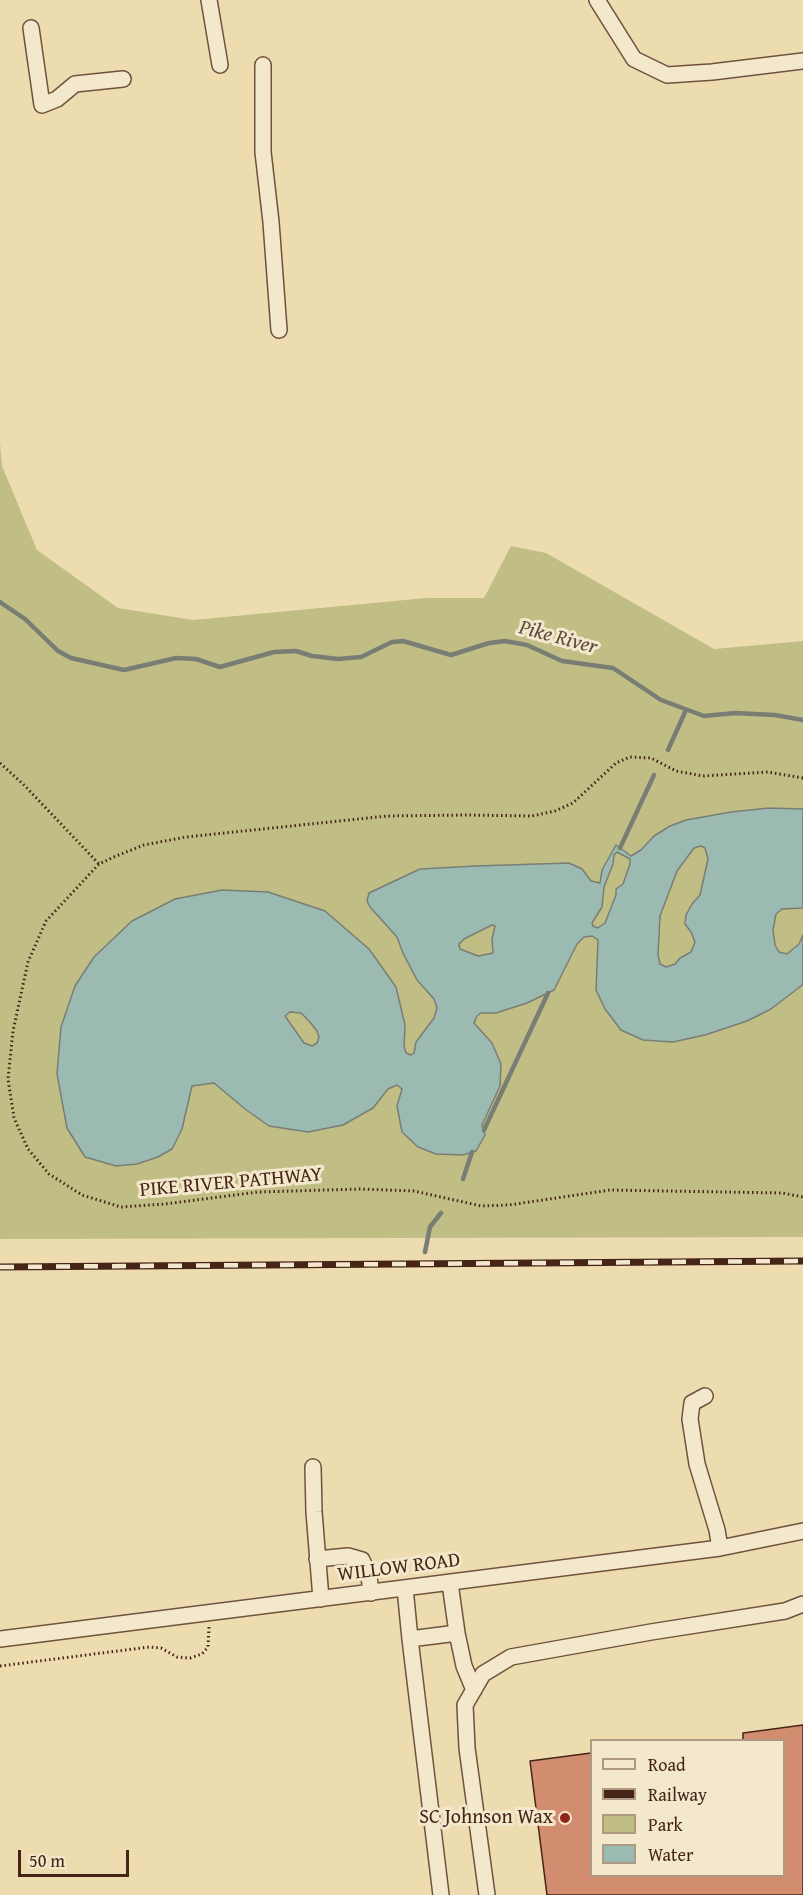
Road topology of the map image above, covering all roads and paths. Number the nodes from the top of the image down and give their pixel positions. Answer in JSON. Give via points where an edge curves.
{"nodes":[{"id":1,"x":209,"y":0,"type":"edge"},
{"id":2,"x":597,"y":0,"type":"edge"},
{"id":3,"x":30,"y":28,"type":"dead end"},
{"id":4,"x":803,"y":61,"type":"edge"},
{"id":5,"x":220,"y":65,"type":"dead end"},
{"id":6,"x":263,"y":65,"type":"dead end"},
{"id":7,"x":123,"y":79,"type":"dead end"},
{"id":8,"x":279,"y":330,"type":"dead end"},
{"id":9,"x":0,"y":763,"type":"edge"},
{"id":10,"x":803,"y":778,"type":"edge"},
{"id":11,"x":99,"y":864,"type":"junction"},
{"id":12,"x":803,"y":1197,"type":"edge"},
{"id":13,"x":705,"y":1396,"type":"dead end"},
{"id":14,"x":313,"y":1467,"type":"dead end"},
{"id":15,"x":803,"y":1531,"type":"edge"},
{"id":16,"x":720,"y":1548,"type":"junction"},
{"id":17,"x":317,"y":1559,"type":"junction"},
{"id":18,"x":450,"y":1583,"type":"junction"},
{"id":19,"x":405,"y":1588,"type":"junction"},
{"id":20,"x":371,"y":1593,"type":"junction"},
{"id":21,"x":321,"y":1599,"type":"junction"},
{"id":22,"x":803,"y":1604,"type":"edge"},
{"id":23,"x":208,"y":1614,"type":"junction"},
{"id":24,"x":457,"y":1633,"type":"junction"},
{"id":25,"x":0,"y":1639,"type":"edge"},
{"id":26,"x":411,"y":1639,"type":"junction"},
{"id":27,"x":0,"y":1666,"type":"edge"},
{"id":28,"x":474,"y":1690,"type":"junction"},
{"id":29,"x":441,"y":1895,"type":"edge"},
{"id":30,"x":487,"y":1895,"type":"edge"}],
"edges":[{"from":1,"to":5,"type":"street"},
{"from":2,"to":4,"type":"street","via":[[634,58],[667,75]]},
{"from":3,"to":7,"type":"street","via":[[42,105],[75,84]]},
{"from":6,"to":8,"type":"street","via":[[263,152]]},
{"from":9,"to":11,"type":"path"},
{"from":10,"to":11,"type":"path","name":"PIKE RIVER PATHWAY","via":[[768,772],[703,776],[676,771],[651,758],[630,757],[616,763],[573,802],[532,816],[387,816],[186,837],[144,845]]},
{"from":11,"to":12,"type":"path","name":"PIKE RIVER PATHWAY","via":[[46,921],[27,962],[8,1079],[14,1118],[28,1149],[49,1174],[82,1195],[121,1207],[258,1192],[361,1189],[414,1191],[481,1206],[610,1190],[782,1193]]},
{"from":13,"to":16,"type":"street","via":[[692,1402],[691,1429]]},
{"from":14,"to":17,"type":"street"},
{"from":15,"to":16,"type":"street","name":"WILLOW ROAD"},
{"from":16,"to":18,"type":"street","name":"WILLOW ROAD"},
{"from":17,"to":20,"type":"street","via":[[348,1556],[362,1560]]},
{"from":17,"to":21,"type":"street"},
{"from":18,"to":19,"type":"street","name":"WILLOW ROAD"},
{"from":18,"to":24,"type":"street"},
{"from":19,"to":20,"type":"street","name":"WILLOW ROAD"},
{"from":19,"to":26,"type":"street"},
{"from":20,"to":21,"type":"street","name":"WILLOW ROAD"},
{"from":21,"to":23,"type":"street","name":"WILLOW ROAD"},
{"from":22,"to":28,"type":"street","via":[[785,1611],[511,1657],[483,1674]]},
{"from":23,"to":25,"type":"street","name":"WILLOW ROAD"},
{"from":23,"to":27,"type":"path","via":[[208,1647],[190,1658],[149,1647]]},
{"from":24,"to":26,"type":"street"},
{"from":24,"to":28,"type":"street"},
{"from":26,"to":29,"type":"street"},
{"from":28,"to":30,"type":"street","via":[[465,1705],[467,1748]]}]}
